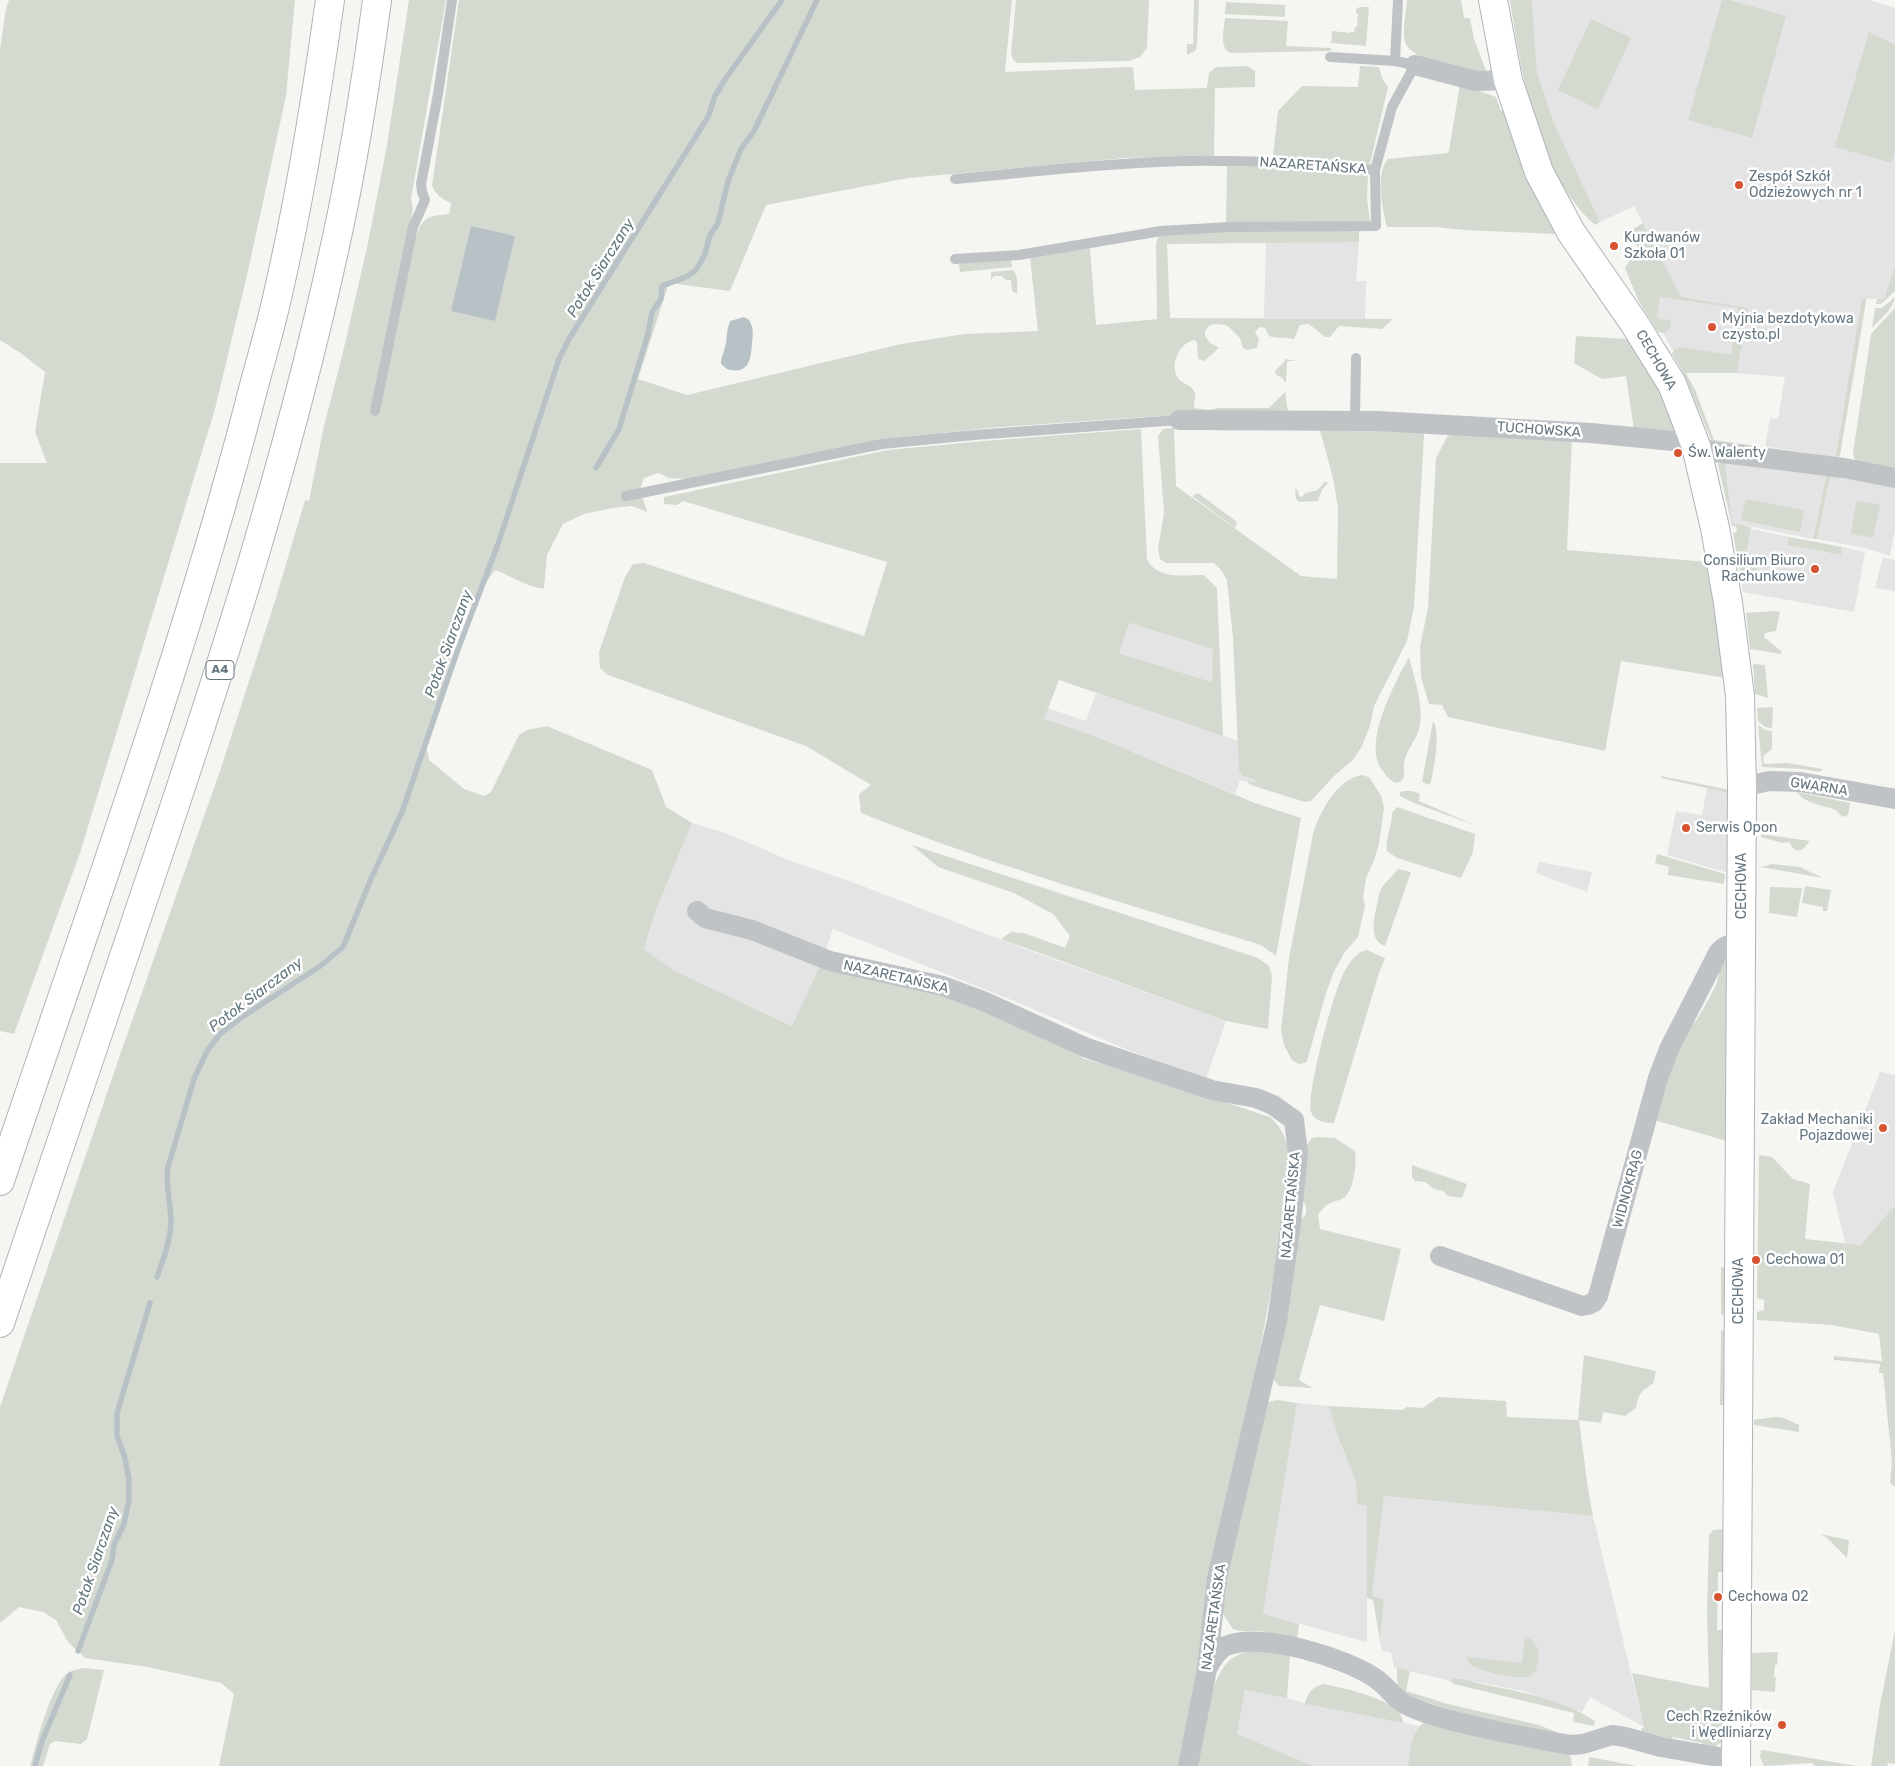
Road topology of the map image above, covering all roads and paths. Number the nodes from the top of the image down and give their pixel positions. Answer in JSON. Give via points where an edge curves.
{"nodes":[{"id":1,"x":330,"y":0,"type":"edge"},
{"id":2,"x":377,"y":0,"type":"edge"},
{"id":3,"x":452,"y":0,"type":"edge"},
{"id":4,"x":1398,"y":0,"type":"edge"},
{"id":5,"x":1493,"y":0,"type":"edge"},
{"id":6,"x":1330,"y":58,"type":"dead end"},
{"id":7,"x":1395,"y":61,"type":"junction"},
{"id":8,"x":1415,"y":65,"type":"junction"},
{"id":9,"x":1508,"y":80,"type":"junction"},
{"id":10,"x":1375,"y":170,"type":"junction"},
{"id":11,"x":955,"y":179,"type":"dead end"},
{"id":12,"x":955,"y":259,"type":"dead end"},
{"id":13,"x":1356,"y":358,"type":"dead end"},
{"id":14,"x":375,"y":411,"type":"dead end"},
{"id":15,"x":1179,"y":420,"type":"joint"},
{"id":16,"x":1355,"y":420,"type":"junction"},
{"id":17,"x":1696,"y":446,"type":"junction"},
{"id":18,"x":1895,"y":478,"type":"edge"},
{"id":19,"x":626,"y":496,"type":"dead end"},
{"id":20,"x":1742,"y":787,"type":"junction"},
{"id":21,"x":1895,"y":799,"type":"edge"},
{"id":22,"x":697,"y":911,"type":"dead end"},
{"id":23,"x":1742,"y":944,"type":"junction"},
{"id":24,"x":0,"y":1181,"type":"edge"},
{"id":25,"x":1440,"y":1256,"type":"dead end"},
{"id":26,"x":0,"y":1323,"type":"edge"},
{"id":27,"x":1207,"y":1669,"type":"junction"},
{"id":28,"x":1736,"y":1763,"type":"edge"},
{"id":29,"x":1188,"y":1766,"type":"edge"}],
"edges":[{"from":1,"to":24,"type":"main road","via":[[317,95],[289,242],[232,470],[187,625]]},
{"from":2,"to":26,"type":"main road","number":"A4","via":[[336,245],[281,464],[200,732]]},
{"from":3,"to":14,"type":"lane","via":[[421,184],[425,200],[413,227]]},
{"from":4,"to":7,"type":"lane"},
{"from":5,"to":9,"type":"main road","name":"CECHOWA"},
{"from":6,"to":7,"type":"lane"},
{"from":7,"to":8,"type":"lane"},
{"from":8,"to":9,"type":"street","via":[[1476,81]]},
{"from":8,"to":10,"type":"lane","name":"NAZARETAŃSKA","via":[[1392,107]]},
{"from":9,"to":17,"type":"main road","name":"CECHOWA","via":[[1539,172],[1571,232],[1634,322],[1672,384]]},
{"from":10,"to":11,"type":"lane","name":"NAZARETAŃSKA","via":[[1300,163],[1223,161],[1144,163]]},
{"from":10,"to":12,"type":"lane","via":[[1376,226],[1161,231],[1019,255]]},
{"from":13,"to":16,"type":"lane"},
{"from":15,"to":16,"type":"street","name":"TUCHOWSKA"},
{"from":15,"to":19,"type":"lane","via":[[882,444]]},
{"from":16,"to":17,"type":"street","name":"TUCHOWSKA","via":[[1592,434]]},
{"from":17,"to":18,"type":"street","name":"TUCHOWSKA","via":[[1715,452],[1844,468]]},
{"from":17,"to":20,"type":"main road","name":"CECHOWA","via":[[1728,603],[1740,696]]},
{"from":20,"to":21,"type":"street","name":"GWARNA","via":[[1769,781],[1800,782]]},
{"from":20,"to":23,"type":"main road","name":"CECHOWA"},
{"from":22,"to":27,"type":"street","name":"NAZARETAŃSKA","via":[[705,918],[752,930],[830,961],[943,986],[1087,1048],[1212,1090],[1256,1098],[1294,1120],[1298,1153],[1277,1321],[1217,1578]]},
{"from":23,"to":25,"type":"street","name":"WIDNOKRĄG","via":[[1728,944],[1718,953],[1663,1065],[1603,1282],[1594,1302],[1582,1306]]},
{"from":23,"to":28,"type":"main road","name":"CECHOWA"},
{"from":27,"to":28,"type":"street","via":[[1225,1646],[1245,1641],[1271,1642],[1358,1668],[1376,1679],[1399,1702],[1469,1725],[1572,1745],[1612,1735]]},
{"from":27,"to":29,"type":"street","name":"NAZARETAŃSKA"}]}
